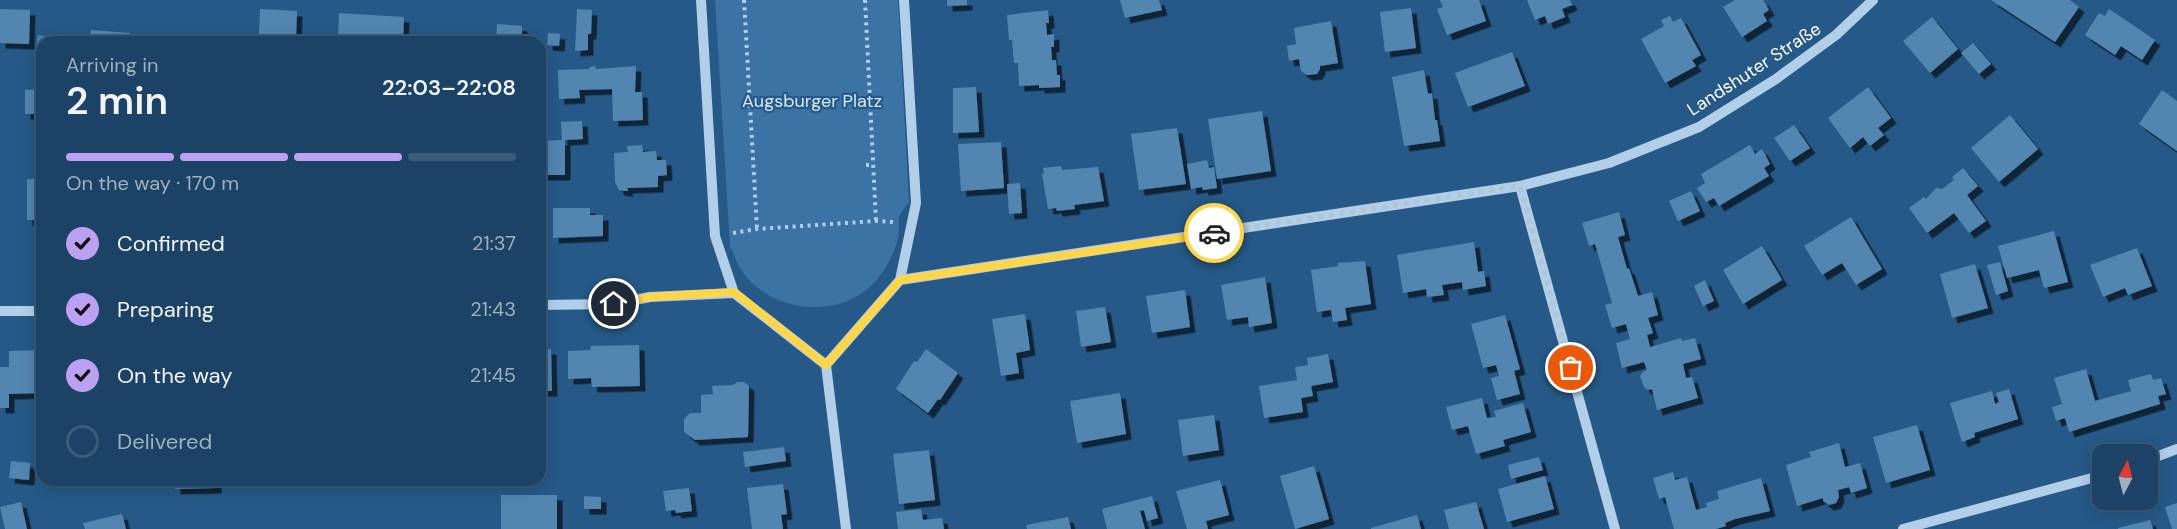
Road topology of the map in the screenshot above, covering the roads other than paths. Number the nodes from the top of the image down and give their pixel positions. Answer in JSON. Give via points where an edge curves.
{"nodes":[{"id":1,"x":701,"y":0,"type":"edge"},
{"id":2,"x":904,"y":0,"type":"edge"},
{"id":3,"x":1873,"y":0,"type":"edge"},
{"id":4,"x":1520,"y":186,"type":"junction"},
{"id":5,"x":900,"y":280,"type":"junction"},
{"id":6,"x":734,"y":292,"type":"junction"},
{"id":7,"x":546,"y":305,"type":"edge"},
{"id":8,"x":0,"y":311,"type":"edge"},
{"id":9,"x":36,"y":311,"type":"edge"},
{"id":10,"x":826,"y":365,"type":"junction"},
{"id":11,"x":2177,"y":449,"type":"edge"},
{"id":12,"x":2158,"y":456,"type":"edge"},
{"id":13,"x":2092,"y":478,"type":"edge"},
{"id":14,"x":846,"y":529,"type":"edge"},
{"id":15,"x":1615,"y":529,"type":"edge"},
{"id":16,"x":1903,"y":529,"type":"edge"}],
"edges":[{"from":1,"to":6,"type":"street","via":[[715,236]]},
{"from":2,"to":5,"type":"street","via":[[916,202]]},
{"from":3,"to":4,"type":"street","name":"Landshuter Straße","via":[[1836,35],[1776,79],[1698,126],[1609,163]]},
{"from":4,"to":5,"type":"street","name":"Landshuter Straße"},
{"from":4,"to":15,"type":"street"},
{"from":5,"to":10,"type":"street"},
{"from":6,"to":7,"type":"street","via":[[650,297],[614,304]]},
{"from":6,"to":10,"type":"street"},
{"from":8,"to":9,"type":"street"},
{"from":10,"to":14,"type":"street"},
{"from":11,"to":12,"type":"street"},
{"from":13,"to":16,"type":"street"}]}
